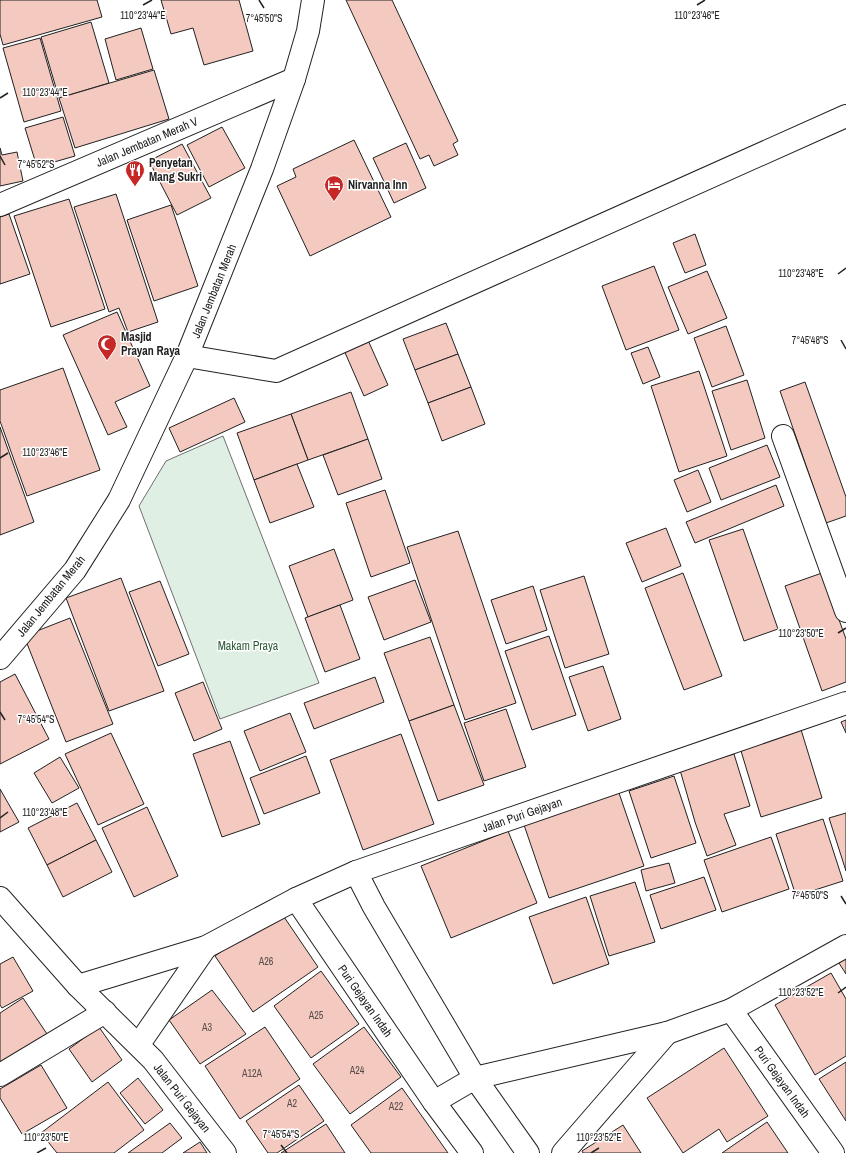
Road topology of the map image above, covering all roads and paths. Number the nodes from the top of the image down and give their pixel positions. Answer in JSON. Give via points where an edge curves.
{"nodes":[{"id":1,"x":313,"y":0,"type":"edge"},
{"id":2,"x":294,"y":79,"type":"junction"},
{"id":3,"x":846,"y":116,"type":"edge"},
{"id":4,"x":0,"y":205,"type":"edge"},
{"id":5,"x":187,"y":356,"type":"junction"},
{"id":6,"x":783,"y":436,"type":"dead end"},
{"id":7,"x":846,"y":611,"type":"edge"},
{"id":8,"x":0,"y":658,"type":"edge"},
{"id":9,"x":846,"y":703,"type":"edge"},
{"id":10,"x":356,"y":872,"type":"junction"},
{"id":11,"x":0,"y":898,"type":"edge"},
{"id":12,"x":296,"y":899,"type":"junction"},
{"id":13,"x":206,"y":946,"type":"junction"},
{"id":14,"x":846,"y":946,"type":"edge"},
{"id":15,"x":78,"y":986,"type":"junction"},
{"id":16,"x":730,"y":1010,"type":"junction"},
{"id":17,"x":105,"y":1012,"type":"junction"},
{"id":18,"x":667,"y":1033,"type":"junction"},
{"id":19,"x":138,"y":1044,"type":"junction"},
{"id":20,"x":0,"y":1075,"type":"edge"},
{"id":21,"x":475,"y":1078,"type":"junction"},
{"id":22,"x":434,"y":1102,"type":"junction"},
{"id":23,"x":225,"y":1153,"type":"edge"},
{"id":24,"x":472,"y":1153,"type":"edge"},
{"id":25,"x":528,"y":1153,"type":"edge"},
{"id":26,"x":562,"y":1153,"type":"edge"},
{"id":27,"x":833,"y":1153,"type":"edge"}],
"edges":[{"from":1,"to":2,"type":"street","name":"Jalan Jembatan Merah","via":[[308,31]]},
{"from":2,"to":4,"type":"street","name":"Jalan Jembatan Merah V"},
{"from":2,"to":5,"type":"street","name":"Jalan Jembatan Merah","via":[[262,169]]},
{"from":3,"to":5,"type":"street","via":[[276,371]]},
{"from":5,"to":8,"type":"street","name":"Jalan Jembatan Merah","via":[[119,500],[75,570]]},
{"from":6,"to":7,"type":"street"},
{"from":9,"to":10,"type":"street","name":"Jalan Puri Gejayan"},
{"from":10,"to":12,"type":"street","name":"Jalan Puri Gejayan"},
{"from":10,"to":21,"type":"street"},
{"from":11,"to":15,"type":"street","name":"Jalan Puri Gejayan"},
{"from":12,"to":13,"type":"street","name":"Jalan Puri Gejayan"},
{"from":12,"to":22,"type":"street","name":"Puri Gejayan Indah"},
{"from":13,"to":15,"type":"street","name":"Jalan Puri Gejayan"},
{"from":13,"to":19,"type":"street","name":"Jalan Puri Gejayan"},
{"from":14,"to":16,"type":"street"},
{"from":15,"to":17,"type":"street","name":"Jalan Puri Gejayan"},
{"from":16,"to":18,"type":"street"},
{"from":16,"to":27,"type":"street","name":"Puri Gejayan Indah"},
{"from":17,"to":19,"type":"street","name":"Jalan Puri Gejayan"},
{"from":17,"to":20,"type":"street"},
{"from":18,"to":21,"type":"street"},
{"from":18,"to":26,"type":"street"},
{"from":19,"to":23,"type":"street","name":"Jalan Puri Gejayan"},
{"from":21,"to":22,"type":"street"},
{"from":21,"to":25,"type":"street"},
{"from":22,"to":24,"type":"street","name":"Puri Gejayan Indah"}]}
